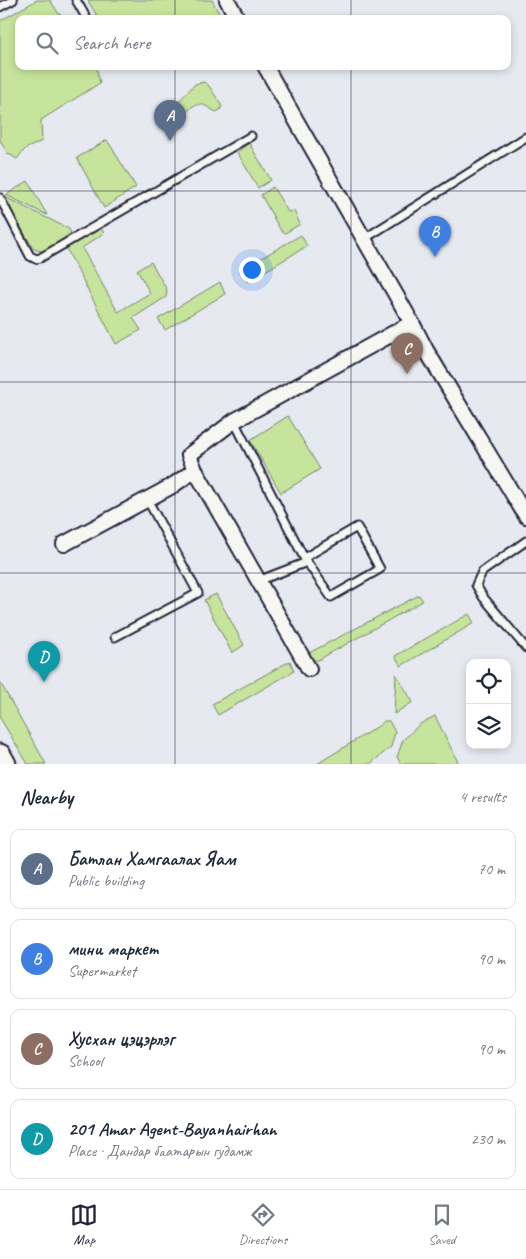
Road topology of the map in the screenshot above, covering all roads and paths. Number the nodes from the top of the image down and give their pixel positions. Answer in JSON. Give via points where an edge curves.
{"nodes":[{"id":1,"x":13,"y":0,"type":"edge"},
{"id":2,"x":76,"y":0,"type":"edge"},
{"id":3,"x":227,"y":0,"type":"edge"},
{"id":4,"x":0,"y":7,"type":"edge"},
{"id":5,"x":85,"y":15,"type":"edge"},
{"id":6,"x":236,"y":15,"type":"edge"},
{"id":7,"x":267,"y":70,"type":"edge"},
{"id":8,"x":251,"y":136,"type":"dead end"},
{"id":9,"x":526,"y":137,"type":"edge"},
{"id":10,"x":0,"y":198,"type":"edge"},
{"id":11,"x":364,"y":239,"type":"junction"},
{"id":12,"x":412,"y":323,"type":"junction"},
{"id":13,"x":234,"y":421,"type":"junction"},
{"id":14,"x":195,"y":470,"type":"junction"},
{"id":15,"x":147,"y":499,"type":"junction"},
{"id":16,"x":526,"y":516,"type":"edge"},
{"id":17,"x":526,"y":541,"type":"edge"},
{"id":18,"x":64,"y":544,"type":"dead end"},
{"id":19,"x":258,"y":581,"type":"junction"},
{"id":20,"x":115,"y":637,"type":"dead end"},
{"id":21,"x":526,"y":648,"type":"edge"},
{"id":22,"x":309,"y":669,"type":"dead end"},
{"id":23,"x":0,"y":755,"type":"edge"},
{"id":24,"x":5,"y":764,"type":"edge"}],
"edges":[{"from":1,"to":4,"type":"lane"},
{"from":2,"to":5,"type":"lane"},
{"from":3,"to":6,"type":"street"},
{"from":7,"to":11,"type":"street"},
{"from":8,"to":10,"type":"lane","via":[[36,259],[30,256]]},
{"from":9,"to":11,"type":"lane"},
{"from":11,"to":12,"type":"street"},
{"from":12,"to":13,"type":"street"},
{"from":12,"to":16,"type":"street"},
{"from":13,"to":14,"type":"street","via":[[189,455]]},
{"from":13,"to":19,"type":"lane","via":[[304,558],[356,527],[380,569],[331,597],[307,562]]},
{"from":14,"to":15,"type":"street"},
{"from":14,"to":19,"type":"street"},
{"from":15,"to":18,"type":"street"},
{"from":15,"to":20,"type":"lane","via":[[198,593]]},
{"from":17,"to":21,"type":"lane","via":[[482,572],[476,585]]},
{"from":19,"to":22,"type":"street"},
{"from":23,"to":24,"type":"main road"}]}
